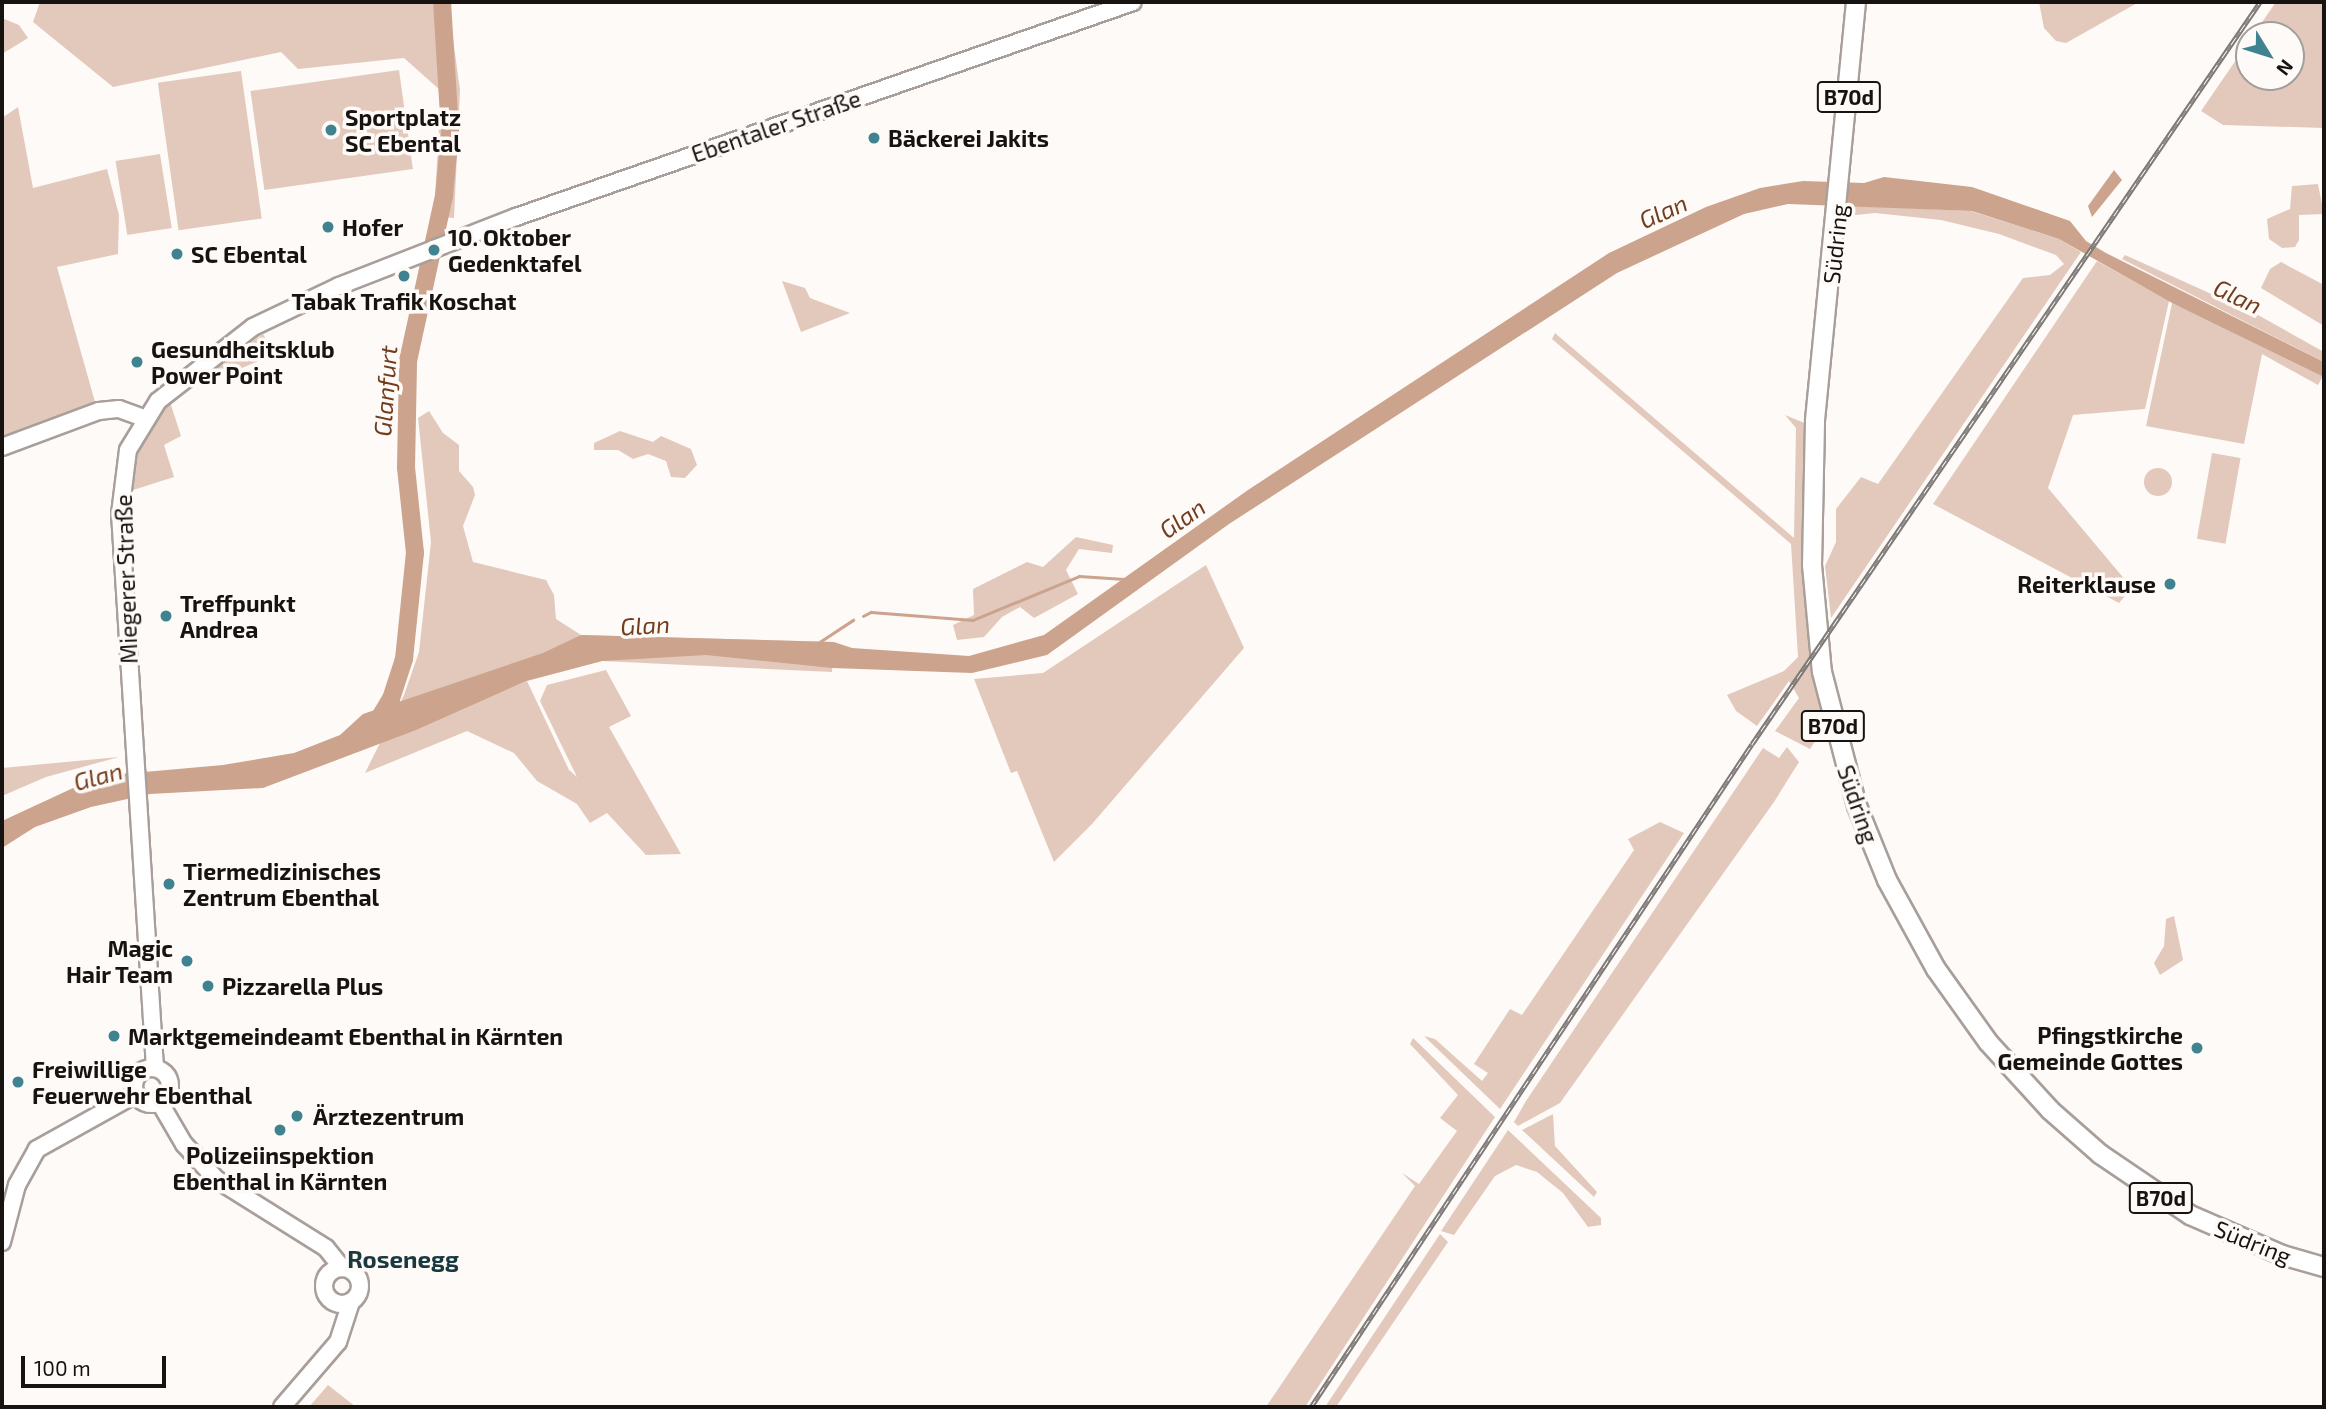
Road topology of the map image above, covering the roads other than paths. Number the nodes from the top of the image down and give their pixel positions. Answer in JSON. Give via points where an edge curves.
{"nodes":[{"id":1,"x":1133,"y":2,"type":"edge"},
{"id":2,"x":1856,"y":2,"type":"edge"},
{"id":3,"x":419,"y":256,"type":"joint"},
{"id":4,"x":144,"y":418,"type":"junction"},
{"id":5,"x":2,"y":447,"type":"edge"},
{"id":6,"x":155,"y":1068,"type":"junction"},
{"id":7,"x":136,"y":1094,"type":"junction"},
{"id":8,"x":160,"y":1103,"type":"junction"},
{"id":9,"x":2,"y":1242,"type":"edge"},
{"id":10,"x":2324,"y":1267,"type":"edge"},
{"id":11,"x":336,"y":1270,"type":"junction"},
{"id":12,"x":343,"y":1303,"type":"junction"},
{"id":13,"x":282,"y":1407,"type":"edge"}],
"edges":[{"from":1,"to":3,"type":"main road","name":"Ebentaler Straße"},
{"from":2,"to":10,"type":"main road","name":"Südring","number":"B70d","via":[[1815,422],[1814,600],[1835,734],[1857,806],[1887,880],[1925,952],[1970,1019],[2018,1077],[2070,1128],[2152,1193],[2190,1215],[2283,1255]]},
{"from":3,"to":4,"type":"main road","name":"Miegerer Straße","via":[[339,286],[253,327],[179,380]]},
{"from":4,"to":5,"type":"main road","via":[[119,409],[99,411]]},
{"from":4,"to":6,"type":"main road","name":"Miegerer Straße","via":[[125,460],[120,514]]},
{"from":6,"to":7,"type":"main road","via":[[140,1072]]},
{"from":6,"to":8,"type":"main road","name":"Miegerer Straße","via":[[168,1076],[171,1085]]},
{"from":7,"to":8,"type":"main road","via":[[146,1104]]},
{"from":7,"to":9,"type":"main road","via":[[37,1149],[17,1185]]},
{"from":8,"to":11,"type":"main road","via":[[205,1170],[326,1248]]},
{"from":11,"to":12,"type":"main road","via":[[323,1287]]},
{"from":11,"to":12,"type":"main road","via":[[359,1280],[359,1293]]},
{"from":12,"to":13,"type":"main road","via":[[318,1365]]}]}
